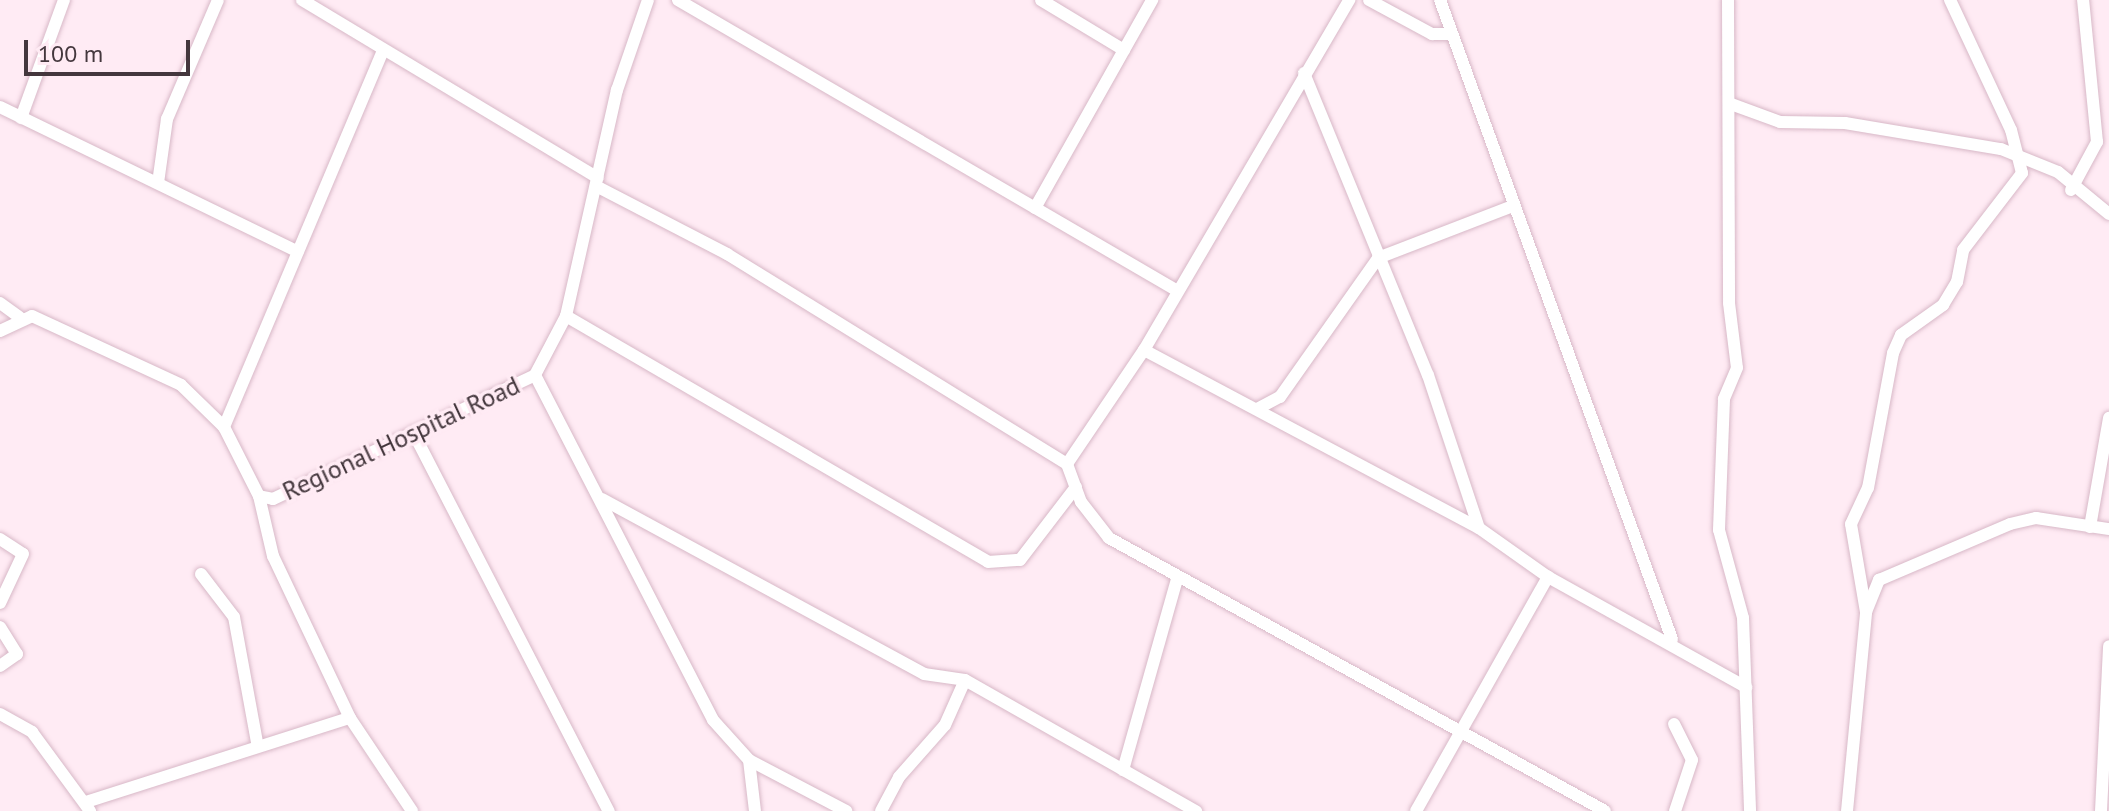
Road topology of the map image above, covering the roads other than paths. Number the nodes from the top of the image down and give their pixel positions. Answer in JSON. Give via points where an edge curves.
{"nodes":[{"id":1,"x":64,"y":0,"type":"edge"},
{"id":2,"x":218,"y":0,"type":"edge"},
{"id":3,"x":302,"y":0,"type":"edge"},
{"id":4,"x":648,"y":0,"type":"edge"},
{"id":5,"x":678,"y":0,"type":"edge"},
{"id":6,"x":1041,"y":0,"type":"edge"},
{"id":7,"x":1152,"y":0,"type":"edge"},
{"id":8,"x":1349,"y":0,"type":"edge"},
{"id":9,"x":1369,"y":0,"type":"edge"},
{"id":10,"x":1440,"y":0,"type":"edge"},
{"id":11,"x":1728,"y":0,"type":"edge"},
{"id":12,"x":1950,"y":0,"type":"edge"},
{"id":13,"x":2083,"y":0,"type":"edge"},
{"id":14,"x":1450,"y":34,"type":"junction"},
{"id":15,"x":383,"y":50,"type":"junction"},
{"id":16,"x":1124,"y":50,"type":"junction"},
{"id":17,"x":1304,"y":73,"type":"junction"},
{"id":18,"x":1731,"y":104,"type":"junction"},
{"id":19,"x":0,"y":107,"type":"edge"},
{"id":20,"x":21,"y":118,"type":"junction"},
{"id":21,"x":2021,"y":159,"type":"junction"},
{"id":22,"x":597,"y":182,"type":"junction"},
{"id":23,"x":158,"y":183,"type":"junction"},
{"id":24,"x":2071,"y":190,"type":"junction"},
{"id":25,"x":1513,"y":206,"type":"junction"},
{"id":26,"x":1035,"y":208,"type":"junction"},
{"id":27,"x":2109,"y":214,"type":"edge"},
{"id":28,"x":298,"y":252,"type":"junction"},
{"id":29,"x":1378,"y":258,"type":"junction"},
{"id":30,"x":1176,"y":290,"type":"junction"},
{"id":31,"x":0,"y":303,"type":"edge"},
{"id":32,"x":566,"y":316,"type":"junction"},
{"id":33,"x":19,"y":317,"type":"junction"},
{"id":34,"x":0,"y":331,"type":"edge"},
{"id":35,"x":1144,"y":350,"type":"junction"},
{"id":36,"x":535,"y":375,"type":"junction"},
{"id":37,"x":1257,"y":409,"type":"junction"},
{"id":38,"x":2109,"y":418,"type":"edge"},
{"id":39,"x":224,"y":427,"type":"junction"},
{"id":40,"x":413,"y":432,"type":"junction"},
{"id":41,"x":1067,"y":464,"type":"junction"},
{"id":42,"x":1076,"y":487,"type":"junction"},
{"id":43,"x":259,"y":496,"type":"junction"},
{"id":44,"x":602,"y":499,"type":"junction"},
{"id":45,"x":2090,"y":527,"type":"junction"},
{"id":46,"x":1479,"y":528,"type":"junction"},
{"id":47,"x":2109,"y":529,"type":"edge"},
{"id":48,"x":0,"y":539,"type":"edge"},
{"id":49,"x":201,"y":574,"type":"dead end"},
{"id":50,"x":1548,"y":577,"type":"junction"},
{"id":51,"x":1177,"y":579,"type":"junction"},
{"id":52,"x":0,"y":603,"type":"edge"},
{"id":53,"x":1866,"y":612,"type":"junction"},
{"id":54,"x":0,"y":627,"type":"edge"},
{"id":55,"x":1672,"y":639,"type":"junction"},
{"id":56,"x":2109,"y":646,"type":"edge"},
{"id":57,"x":0,"y":666,"type":"edge"},
{"id":58,"x":965,"y":680,"type":"junction"},
{"id":59,"x":1746,"y":687,"type":"junction"},
{"id":60,"x":0,"y":714,"type":"edge"},
{"id":61,"x":350,"y":718,"type":"junction"},
{"id":62,"x":1674,"y":724,"type":"dead end"},
{"id":63,"x":1465,"y":729,"type":"junction"},
{"id":64,"x":257,"y":742,"type":"junction"},
{"id":65,"x":749,"y":760,"type":"junction"},
{"id":66,"x":1123,"y":770,"type":"junction"},
{"id":67,"x":88,"y":808,"type":"edge"},
{"id":68,"x":412,"y":811,"type":"edge"},
{"id":69,"x":609,"y":811,"type":"edge"},
{"id":70,"x":755,"y":811,"type":"edge"},
{"id":71,"x":846,"y":811,"type":"edge"},
{"id":72,"x":881,"y":811,"type":"edge"},
{"id":73,"x":1196,"y":811,"type":"edge"},
{"id":74,"x":1416,"y":811,"type":"edge"},
{"id":75,"x":1605,"y":811,"type":"edge"},
{"id":76,"x":1675,"y":811,"type":"edge"},
{"id":77,"x":1750,"y":811,"type":"edge"},
{"id":78,"x":1847,"y":811,"type":"edge"},
{"id":79,"x":2101,"y":811,"type":"edge"}],
"edges":[{"from":1,"to":20,"type":"street"},
{"from":2,"to":23,"type":"street","via":[[167,119]]},
{"from":3,"to":15,"type":"street"},
{"from":4,"to":22,"type":"street","name":"Regional Hospital Road"},
{"from":5,"to":26,"type":"street"},
{"from":6,"to":16,"type":"street"},
{"from":7,"to":16,"type":"street"},
{"from":8,"to":17,"type":"street"},
{"from":9,"to":14,"type":"street","via":[[1432,34]]},
{"from":10,"to":14,"type":"street"},
{"from":11,"to":18,"type":"street"},
{"from":12,"to":21,"type":"street"},
{"from":13,"to":24,"type":"street","via":[[2097,142]]},
{"from":14,"to":25,"type":"street"},
{"from":15,"to":22,"type":"street"},
{"from":15,"to":28,"type":"street"},
{"from":16,"to":26,"type":"street"},
{"from":17,"to":29,"type":"street"},
{"from":17,"to":30,"type":"street"},
{"from":18,"to":21,"type":"street","via":[[1780,122],[1904,131]]},
{"from":18,"to":59,"type":"street","via":[[1729,303],[1737,368],[1723,407],[1719,530],[1738,588]]},
{"from":19,"to":20,"type":"street"},
{"from":20,"to":23,"type":"street"},
{"from":21,"to":24,"type":"street","via":[[2058,172]]},
{"from":21,"to":53,"type":"street","via":[[2019,183],[1963,250],[1957,282],[1943,305],[1901,335],[1893,353],[1868,488],[1851,524]]},
{"from":22,"to":32,"type":"street","name":"Regional Hospital Road"},
{"from":22,"to":41,"type":"street","via":[[727,254]]},
{"from":23,"to":28,"type":"street"},
{"from":24,"to":27,"type":"street"},
{"from":25,"to":29,"type":"street"},
{"from":25,"to":55,"type":"street"},
{"from":26,"to":30,"type":"street"},
{"from":28,"to":39,"type":"street"},
{"from":29,"to":37,"type":"street","via":[[1280,397]]},
{"from":29,"to":46,"type":"street","via":[[1428,375]]},
{"from":30,"to":35,"type":"street"},
{"from":31,"to":33,"type":"street","name":"Regional Hospital Road"},
{"from":32,"to":36,"type":"street","name":"Regional Hospital Road"},
{"from":32,"to":42,"type":"street","via":[[988,562],[1020,560]]},
{"from":33,"to":34,"type":"street"},
{"from":33,"to":39,"type":"street","name":"Regional Hospital Road","via":[[181,385]]},
{"from":35,"to":37,"type":"street"},
{"from":35,"to":41,"type":"street"},
{"from":36,"to":40,"type":"street","name":"Regional Hospital Road"},
{"from":36,"to":44,"type":"street"},
{"from":37,"to":46,"type":"street"},
{"from":38,"to":45,"type":"street"},
{"from":39,"to":43,"type":"street","name":"Regional Hospital Road"},
{"from":40,"to":43,"type":"street","name":"Regional Hospital Road","via":[[295,491]]},
{"from":40,"to":69,"type":"street"},
{"from":41,"to":42,"type":"street"},
{"from":42,"to":51,"type":"street","via":[[1109,538]]},
{"from":43,"to":61,"type":"street","via":[[273,556]]},
{"from":44,"to":58,"type":"street","via":[[924,674]]},
{"from":44,"to":65,"type":"street","via":[[713,720]]},
{"from":45,"to":47,"type":"street"},
{"from":45,"to":53,"type":"street","via":[[2036,518],[1986,532],[1879,580]]},
{"from":46,"to":50,"type":"street"},
{"from":48,"to":52,"type":"street","via":[[23,554]]},
{"from":49,"to":64,"type":"street","via":[[234,617]]},
{"from":50,"to":55,"type":"street"},
{"from":50,"to":63,"type":"street"},
{"from":51,"to":63,"type":"street"},
{"from":51,"to":66,"type":"street"},
{"from":53,"to":78,"type":"street"},
{"from":54,"to":57,"type":"street","via":[[17,654]]},
{"from":55,"to":59,"type":"street"},
{"from":56,"to":79,"type":"street"},
{"from":58,"to":66,"type":"street"},
{"from":58,"to":72,"type":"street","via":[[945,725],[899,777]]},
{"from":59,"to":77,"type":"street"},
{"from":60,"to":67,"type":"street","via":[[32,732]]},
{"from":61,"to":64,"type":"street"},
{"from":61,"to":68,"type":"street"},
{"from":62,"to":76,"type":"street","via":[[1692,773]]},
{"from":63,"to":74,"type":"street"},
{"from":63,"to":75,"type":"street"},
{"from":64,"to":67,"type":"street"},
{"from":65,"to":70,"type":"street"},
{"from":65,"to":71,"type":"street"},
{"from":66,"to":73,"type":"street"}]}
